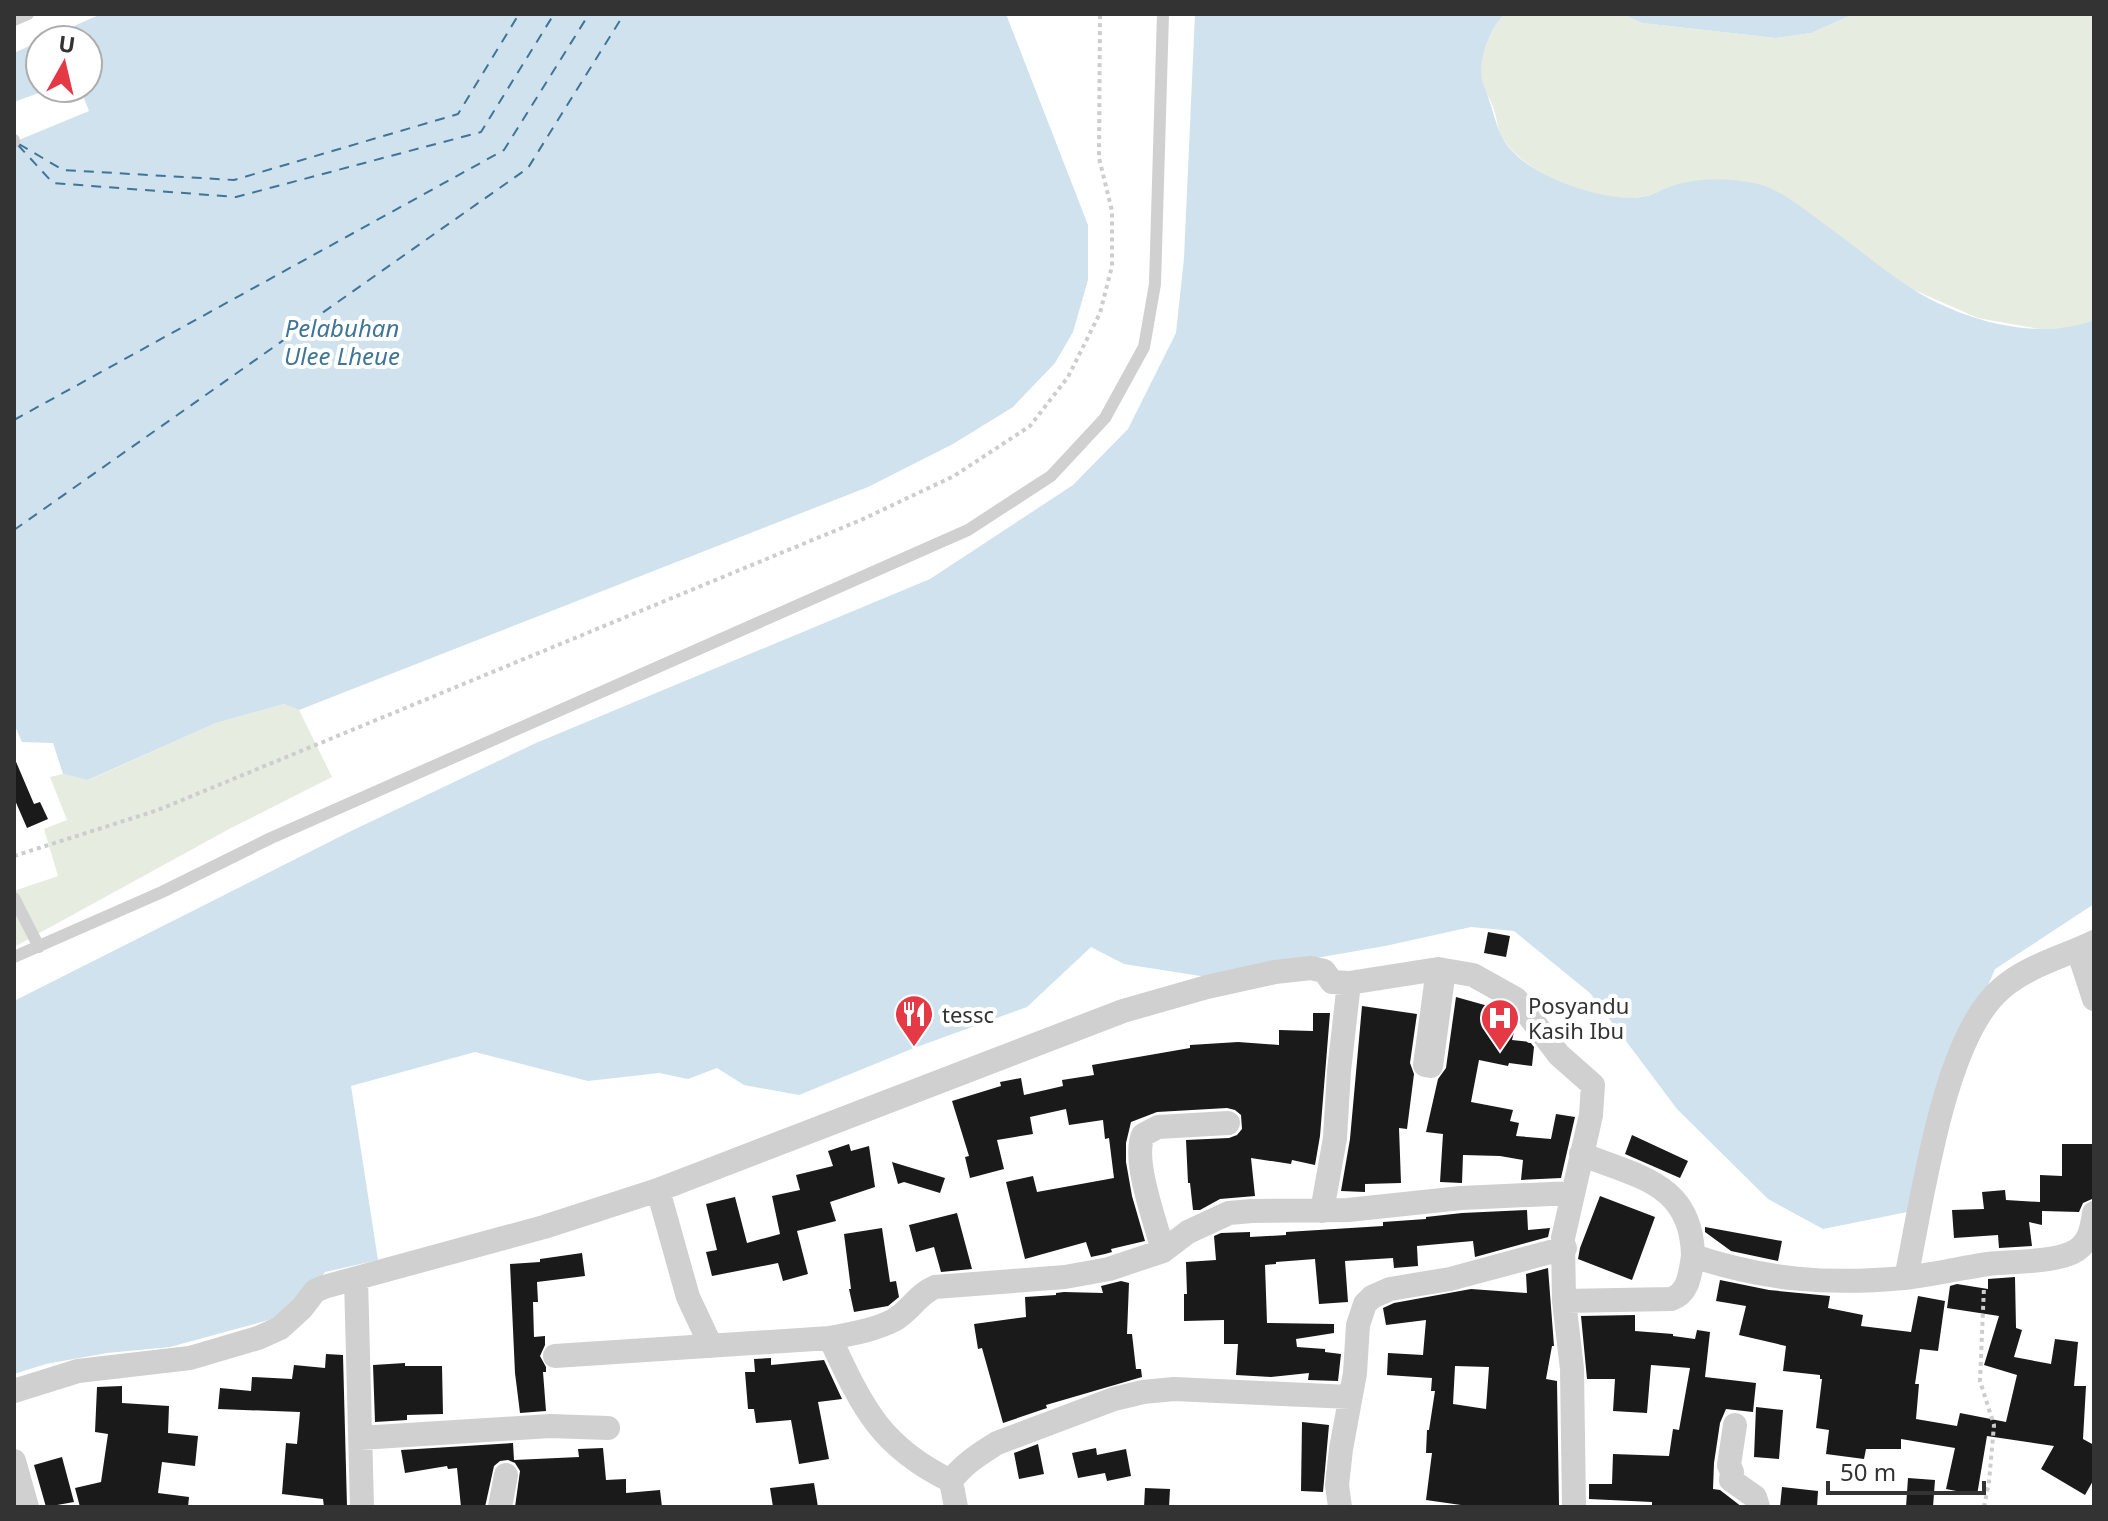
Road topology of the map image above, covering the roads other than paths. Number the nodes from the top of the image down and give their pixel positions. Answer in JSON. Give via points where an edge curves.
{"nodes":[{"id":1,"x":28,"y":14,"type":"edge"},
{"id":2,"x":1163,"y":14,"type":"edge"},
{"id":3,"x":14,"y":20,"type":"edge"},
{"id":4,"x":14,"y":898,"type":"edge"},
{"id":5,"x":2086,"y":946,"type":"edge"},
{"id":6,"x":39,"y":947,"type":"junction"},
{"id":7,"x":14,"y":957,"type":"edge"},
{"id":8,"x":1349,"y":983,"type":"junction"},
{"id":9,"x":2094,"y":999,"type":"edge"},
{"id":10,"x":1228,"y":1123,"type":"dead end"},
{"id":11,"x":1581,"y":1154,"type":"junction"},
{"id":12,"x":658,"y":1190,"type":"junction"},
{"id":13,"x":1572,"y":1193,"type":"junction"},
{"id":14,"x":1322,"y":1211,"type":"junction"},
{"id":15,"x":2094,"y":1213,"type":"edge"},
{"id":16,"x":1565,"y":1248,"type":"junction"},
{"id":17,"x":1163,"y":1251,"type":"junction"},
{"id":18,"x":1693,"y":1256,"type":"junction"},
{"id":19,"x":1906,"y":1278,"type":"junction"},
{"id":20,"x":356,"y":1279,"type":"junction"},
{"id":21,"x":1564,"y":1301,"type":"junction"},
{"id":22,"x":830,"y":1338,"type":"junction"},
{"id":23,"x":711,"y":1346,"type":"junction"},
{"id":24,"x":555,"y":1356,"type":"dead end"},
{"id":25,"x":14,"y":1391,"type":"edge"},
{"id":26,"x":1350,"y":1397,"type":"junction"},
{"id":27,"x":1735,"y":1425,"type":"dead end"},
{"id":28,"x":608,"y":1428,"type":"dead end"},
{"id":29,"x":360,"y":1438,"type":"junction"},
{"id":30,"x":14,"y":1461,"type":"edge"},
{"id":31,"x":506,"y":1475,"type":"dead end"},
{"id":32,"x":951,"y":1481,"type":"junction"},
{"id":33,"x":27,"y":1507,"type":"edge"},
{"id":34,"x":362,"y":1507,"type":"edge"},
{"id":35,"x":500,"y":1507,"type":"edge"},
{"id":36,"x":956,"y":1507,"type":"edge"},
{"id":37,"x":1340,"y":1507,"type":"edge"},
{"id":38,"x":1574,"y":1507,"type":"edge"},
{"id":39,"x":1758,"y":1507,"type":"edge"}],
"edges":[{"from":1,"to":3,"type":"lane"},
{"from":2,"to":6,"type":"lane","via":[[1155,284],[1144,347],[1105,418],[1051,476],[968,530],[271,838]]},
{"from":4,"to":6,"type":"lane"},
{"from":5,"to":9,"type":"street"},
{"from":5,"to":19,"type":"street","via":[[2005,986],[1973,1026],[1946,1090]]},
{"from":6,"to":7,"type":"lane"},
{"from":8,"to":11,"type":"street","via":[[1438,969],[1473,975],[1516,999],[1559,1055],[1593,1085]]},
{"from":8,"to":12,"type":"street","via":[[1332,982],[1321,969],[1299,969],[1123,1011]]},
{"from":8,"to":14,"type":"street","via":[[1335,1138]]},
{"from":10,"to":17,"type":"street","via":[[1158,1127],[1143,1135],[1141,1164]]},
{"from":11,"to":13,"type":"street"},
{"from":11,"to":18,"type":"street","via":[[1669,1193],[1687,1218]]},
{"from":12,"to":20,"type":"street"},
{"from":12,"to":23,"type":"street","via":[[688,1297]]},
{"from":13,"to":14,"type":"street"},
{"from":13,"to":16,"type":"street"},
{"from":14,"to":17,"type":"street","via":[[1229,1213]]},
{"from":15,"to":19,"type":"street","via":[[2085,1244],[2074,1252]]},
{"from":16,"to":21,"type":"street"},
{"from":16,"to":26,"type":"street","via":[[1372,1297],[1358,1325]]},
{"from":17,"to":22,"type":"street","via":[[1088,1273],[935,1287],[894,1320]]},
{"from":18,"to":19,"type":"street","via":[[1772,1278]]},
{"from":18,"to":21,"type":"street","via":[[1678,1297]]},
{"from":20,"to":25,"type":"street","via":[[315,1291],[290,1319],[258,1338],[190,1358],[78,1371]]},
{"from":20,"to":29,"type":"street"},
{"from":21,"to":38,"type":"street","via":[[1572,1369]]},
{"from":22,"to":23,"type":"street"},
{"from":22,"to":32,"type":"street","via":[[885,1436],[923,1468]]},
{"from":23,"to":24,"type":"street"},
{"from":26,"to":32,"type":"street","via":[[1143,1392],[997,1443],[960,1468]]},
{"from":26,"to":37,"type":"street","via":[[1337,1485]]},
{"from":27,"to":39,"type":"street","via":[[1731,1480],[1755,1497]]},
{"from":28,"to":29,"type":"street","via":[[550,1426]]},
{"from":29,"to":34,"type":"street"},
{"from":30,"to":33,"type":"street"},
{"from":31,"to":35,"type":"street"},
{"from":32,"to":36,"type":"street"}]}
